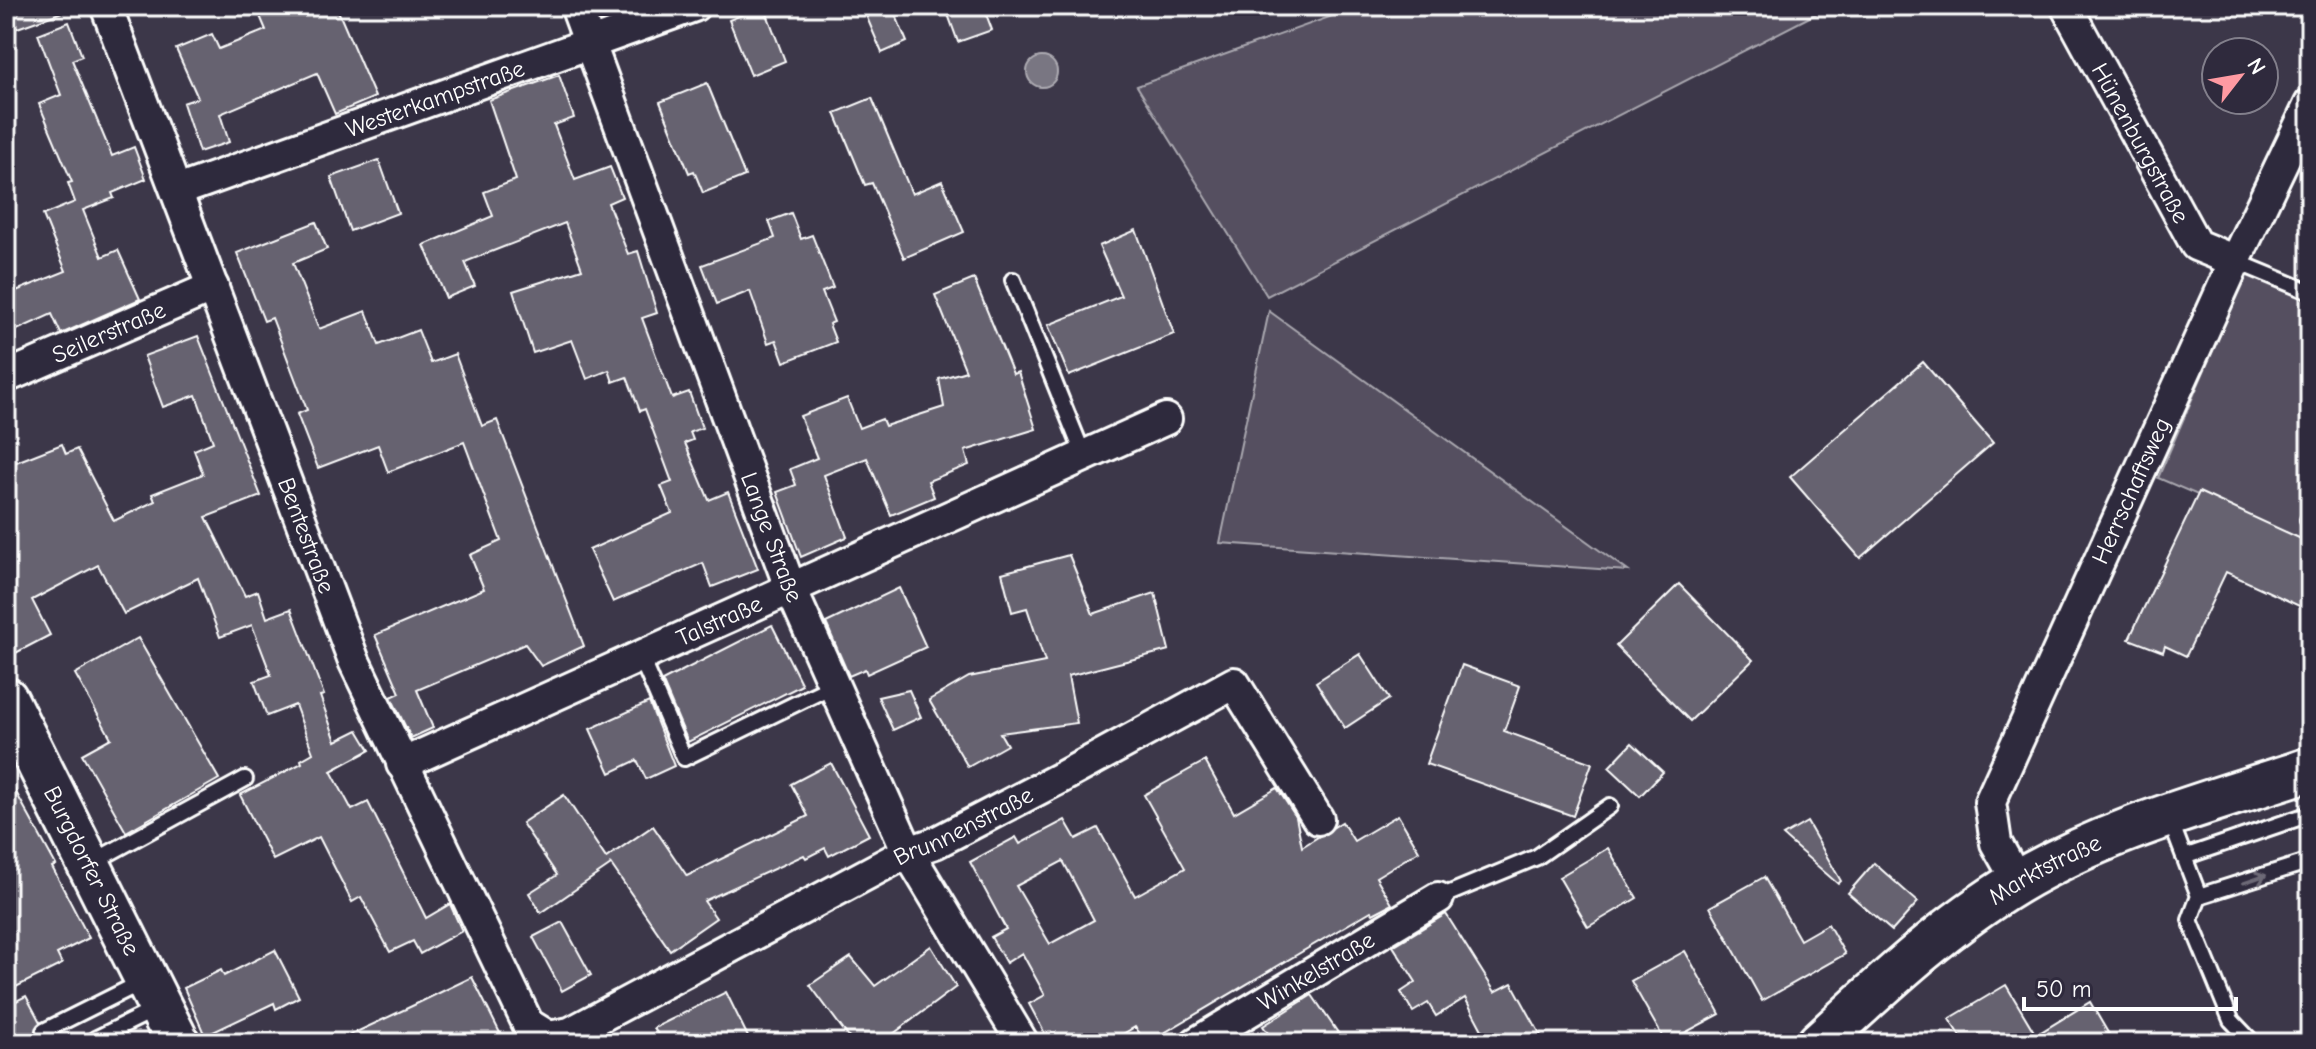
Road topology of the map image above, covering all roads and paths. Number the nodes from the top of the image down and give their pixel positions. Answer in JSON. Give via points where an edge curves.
{"nodes":[{"id":1,"x":106,"y":6,"type":"edge"},
{"id":2,"x":576,"y":6,"type":"edge"},
{"id":3,"x":694,"y":6,"type":"edge"},
{"id":4,"x":2066,"y":6,"type":"edge"},
{"id":5,"x":590,"y":44,"type":"junction"},
{"id":6,"x":2310,"y":104,"type":"edge"},
{"id":7,"x":177,"y":191,"type":"junction"},
{"id":8,"x":2235,"y":261,"type":"junction"},
{"id":9,"x":1013,"y":280,"type":"dead end"},
{"id":10,"x":213,"y":287,"type":"junction"},
{"id":11,"x":2310,"y":292,"type":"edge"},
{"id":12,"x":6,"y":377,"type":"edge"},
{"id":13,"x":1166,"y":419,"type":"dead end"},
{"id":14,"x":1084,"y":456,"type":"junction"},
{"id":15,"x":790,"y":587,"type":"junction"},
{"id":16,"x":640,"y":656,"type":"junction"},
{"id":17,"x":834,"y":685,"type":"junction"},
{"id":18,"x":10,"y":718,"type":"edge"},
{"id":19,"x":402,"y":764,"type":"junction"},
{"id":20,"x":2310,"y":769,"type":"edge"},
{"id":21,"x":245,"y":779,"type":"dead end"},
{"id":22,"x":1610,"y":806,"type":"dead end"},
{"id":23,"x":2310,"y":814,"type":"edge"},
{"id":24,"x":2169,"y":816,"type":"junction"},
{"id":25,"x":1318,"y":819,"type":"dead end"},
{"id":26,"x":908,"y":852,"type":"junction"},
{"id":27,"x":2184,"y":857,"type":"junction"},
{"id":28,"x":2310,"y":861,"type":"edge"},
{"id":29,"x":89,"y":864,"type":"junction"},
{"id":30,"x":2018,"y":882,"type":"junction"},
{"id":31,"x":2199,"y":896,"type":"junction"},
{"id":32,"x":1438,"y":898,"type":"joint"},
{"id":33,"x":162,"y":1010,"type":"edge"},
{"id":34,"x":44,"y":1031,"type":"dead end"},
{"id":35,"x":95,"y":1039,"type":"dead end"},
{"id":36,"x":550,"y":1040,"type":"edge"},
{"id":37,"x":1023,"y":1043,"type":"edge"},
{"id":38,"x":1196,"y":1043,"type":"edge"},
{"id":39,"x":1819,"y":1043,"type":"edge"},
{"id":40,"x":2253,"y":1043,"type":"edge"}],
"edges":[{"from":1,"to":7,"type":"street","name":"Bentestraße"},
{"from":2,"to":5,"type":"street","name":"Lange Straße"},
{"from":3,"to":5,"type":"street","name":"Westerkampstraße"},
{"from":4,"to":8,"type":"street","name":"Hünenburgstraße","via":[[2196,245]]},
{"from":5,"to":7,"type":"street","name":"Westerkampstraße"},
{"from":5,"to":15,"type":"street","name":"Lange Straße"},
{"from":6,"to":8,"type":"street","name":"Herrschaftsweg"},
{"from":7,"to":10,"type":"street","name":"Bentestraße"},
{"from":8,"to":11,"type":"lane"},
{"from":8,"to":30,"type":"street","name":"Herrschaftsweg","via":[[1990,802],[1996,843]]},
{"from":9,"to":14,"type":"lane"},
{"from":10,"to":12,"type":"street","name":"Seilerstraße"},
{"from":10,"to":19,"type":"street","name":"Bentestraße","via":[[354,661]]},
{"from":13,"to":14,"type":"street","name":"Talstraße"},
{"from":14,"to":15,"type":"street","name":"Talstraße"},
{"from":15,"to":16,"type":"street","name":"Talstraße"},
{"from":15,"to":17,"type":"street","name":"Lange Straße"},
{"from":16,"to":17,"type":"lane","via":[[684,758]]},
{"from":16,"to":19,"type":"street","name":"Talstraße"},
{"from":17,"to":26,"type":"street","name":"Lange Straße"},
{"from":18,"to":29,"type":"street","name":"Burgdorfer Straße"},
{"from":19,"to":36,"type":"street","name":"Bentestraße","via":[[528,1024]]},
{"from":20,"to":24,"type":"street","name":"Marktstraße"},
{"from":21,"to":29,"type":"lane"},
{"from":22,"to":32,"type":"lane","via":[[1537,857]]},
{"from":23,"to":27,"type":"lane"},
{"from":24,"to":27,"type":"lane"},
{"from":24,"to":30,"type":"street","name":"Marktstraße","via":[[2086,846]]},
{"from":25,"to":26,"type":"street","name":"Brunnenstraße","via":[[1234,683],[935,843]]},
{"from":26,"to":36,"type":"street","name":"Brunnenstraße"},
{"from":26,"to":37,"type":"street","name":"Lange Straße"},
{"from":27,"to":31,"type":"lane"},
{"from":31,"to":28,"type":"lane","one_way":true},
{"from":29,"to":33,"type":"street","name":"Burgdorfer Straße"},
{"from":30,"to":39,"type":"street","name":"Marktstraße","via":[[1929,944]]},
{"from":31,"to":40,"type":"lane","via":[[2190,920],[2231,1020]]},
{"from":32,"to":38,"type":"street","name":"Winkelstraße"},
{"from":33,"to":34,"type":"lane"},
{"from":33,"to":35,"type":"lane"}]}
